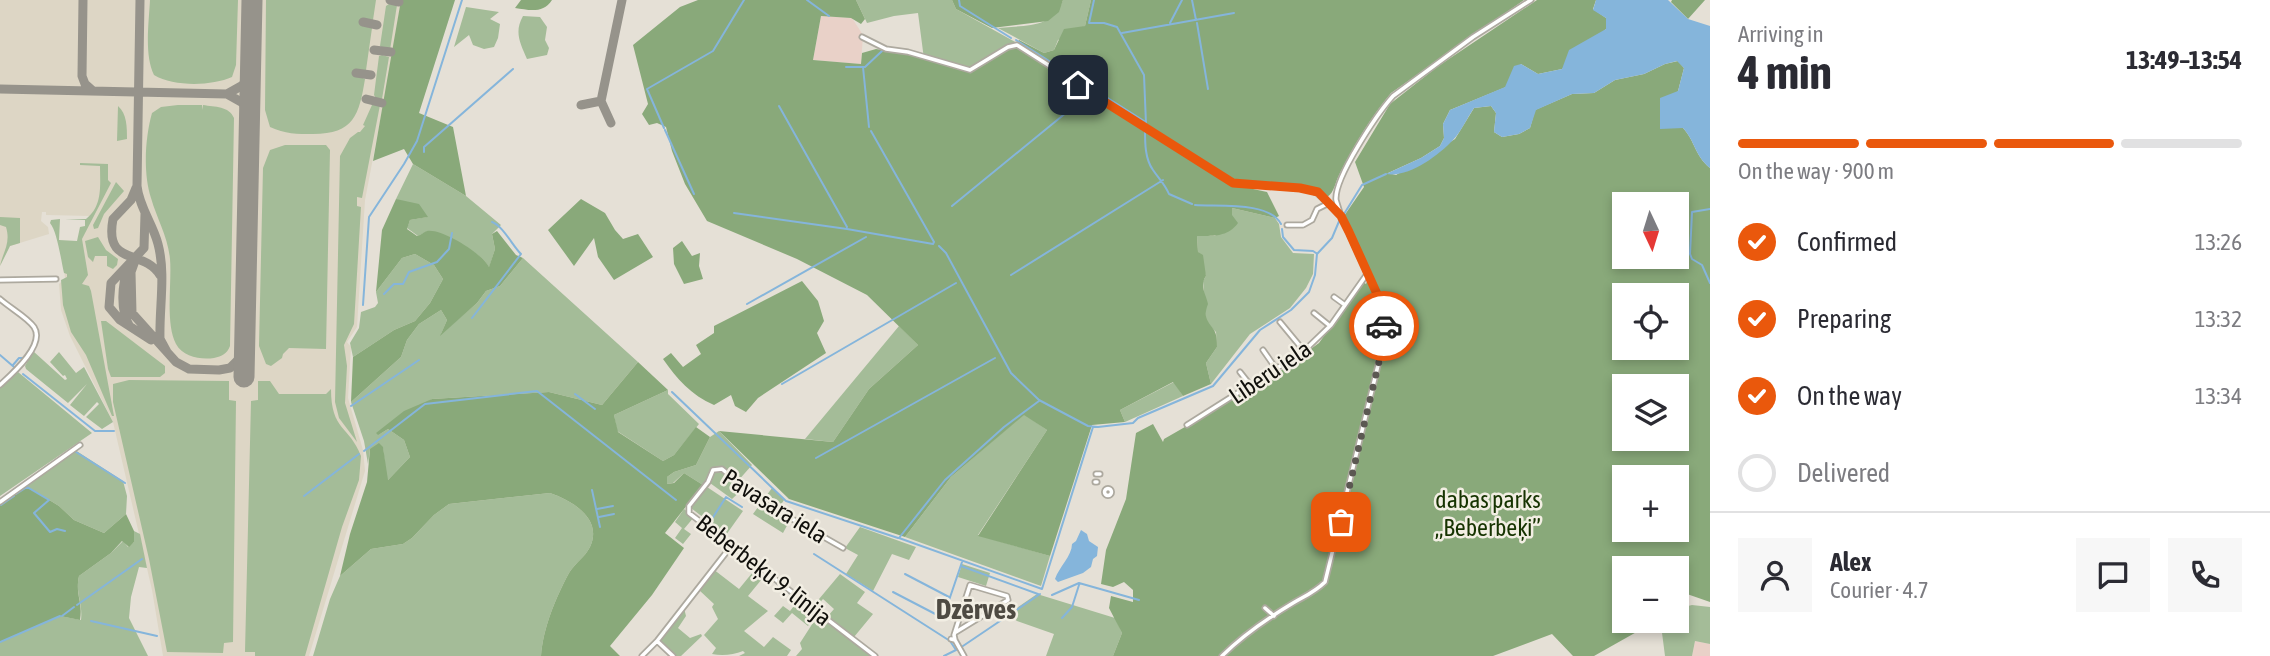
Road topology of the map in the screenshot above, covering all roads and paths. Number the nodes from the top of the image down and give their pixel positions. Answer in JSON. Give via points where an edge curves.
{"nodes":[{"id":1,"x":1531,"y":0,"type":"edge"},
{"id":2,"x":862,"y":37,"type":"dead end"},
{"id":3,"x":1329,"y":203,"type":"junction"},
{"id":4,"x":1341,"y":216,"type":"junction"},
{"id":5,"x":1287,"y":225,"type":"dead end"},
{"id":6,"x":1367,"y":274,"type":"junction"},
{"id":7,"x":56,"y":279,"type":"dead end"},
{"id":8,"x":0,"y":280,"type":"edge"},
{"id":9,"x":1334,"y":297,"type":"dead end"},
{"id":10,"x":0,"y":299,"type":"edge"},
{"id":11,"x":1345,"y":306,"type":"junction"},
{"id":12,"x":1314,"y":313,"type":"dead end"},
{"id":13,"x":1280,"y":322,"type":"dead end"},
{"id":14,"x":1330,"y":326,"type":"junction"},
{"id":15,"x":1263,"y":350,"type":"dead end"},
{"id":16,"x":1304,"y":351,"type":"junction"},
{"id":17,"x":1277,"y":370,"type":"junction"},
{"id":18,"x":1240,"y":372,"type":"dead end"},
{"id":19,"x":0,"y":385,"type":"edge"},
{"id":20,"x":1251,"y":386,"type":"junction"},
{"id":21,"x":1187,"y":425,"type":"dead end"},
{"id":22,"x":80,"y":445,"type":"dead end"},
{"id":23,"x":0,"y":502,"type":"edge"},
{"id":24,"x":688,"y":510,"type":"joint"},
{"id":25,"x":732,"y":545,"type":"junction"},
{"id":26,"x":843,"y":548,"type":"dead end"},
{"id":27,"x":1265,"y":608,"type":"dead end"},
{"id":28,"x":1274,"y":616,"type":"junction"},
{"id":29,"x":954,"y":637,"type":"junction"},
{"id":30,"x":657,"y":641,"type":"junction"},
{"id":31,"x":642,"y":656,"type":"edge"},
{"id":32,"x":673,"y":656,"type":"edge"},
{"id":33,"x":875,"y":656,"type":"edge"},
{"id":34,"x":964,"y":656,"type":"edge"},
{"id":35,"x":1222,"y":656,"type":"edge"}],
"edges":[{"from":1,"to":4,"type":"street","via":[[1382,108],[1336,187]]},
{"from":2,"to":3,"type":"street","via":[[886,49],[970,70],[1017,45],[1233,183],[1307,189]]},
{"from":3,"to":4,"type":"street"},
{"from":3,"to":5,"type":"street","via":[[1303,225]]},
{"from":4,"to":6,"type":"street"},
{"from":6,"to":11,"type":"street","name":"Liberu iela"},
{"from":6,"to":28,"type":"street","via":[[1384,313],[1382,349],[1325,582]]},
{"from":7,"to":8,"type":"street"},
{"from":9,"to":11,"type":"street"},
{"from":10,"to":19,"type":"street","via":[[34,327],[36,334],[26,361]]},
{"from":11,"to":14,"type":"street","name":"Liberu iela"},
{"from":12,"to":14,"type":"street"},
{"from":13,"to":16,"type":"street"},
{"from":14,"to":16,"type":"street","name":"Liberu iela"},
{"from":15,"to":17,"type":"street"},
{"from":16,"to":17,"type":"street","name":"Liberu iela"},
{"from":17,"to":20,"type":"street","name":"Liberu iela"},
{"from":18,"to":20,"type":"street"},
{"from":20,"to":21,"type":"street","name":"Liberu iela"},
{"from":22,"to":23,"type":"street"},
{"from":24,"to":25,"type":"street","name":"Beberbeķu 9. līnija"},
{"from":24,"to":26,"type":"street","name":"Pavasara iela","via":[[710,473],[719,468],[760,500]]},
{"from":25,"to":30,"type":"street"},
{"from":25,"to":33,"type":"street","name":"Beberbeķu 9. līnija"},
{"from":27,"to":28,"type":"street"},
{"from":28,"to":35,"type":"street"},
{"from":29,"to":29,"type":"street","via":[[970,585],[1007,596],[1008,600]]},
{"from":29,"to":34,"type":"street"},
{"from":30,"to":31,"type":"street"},
{"from":30,"to":32,"type":"street"}]}
